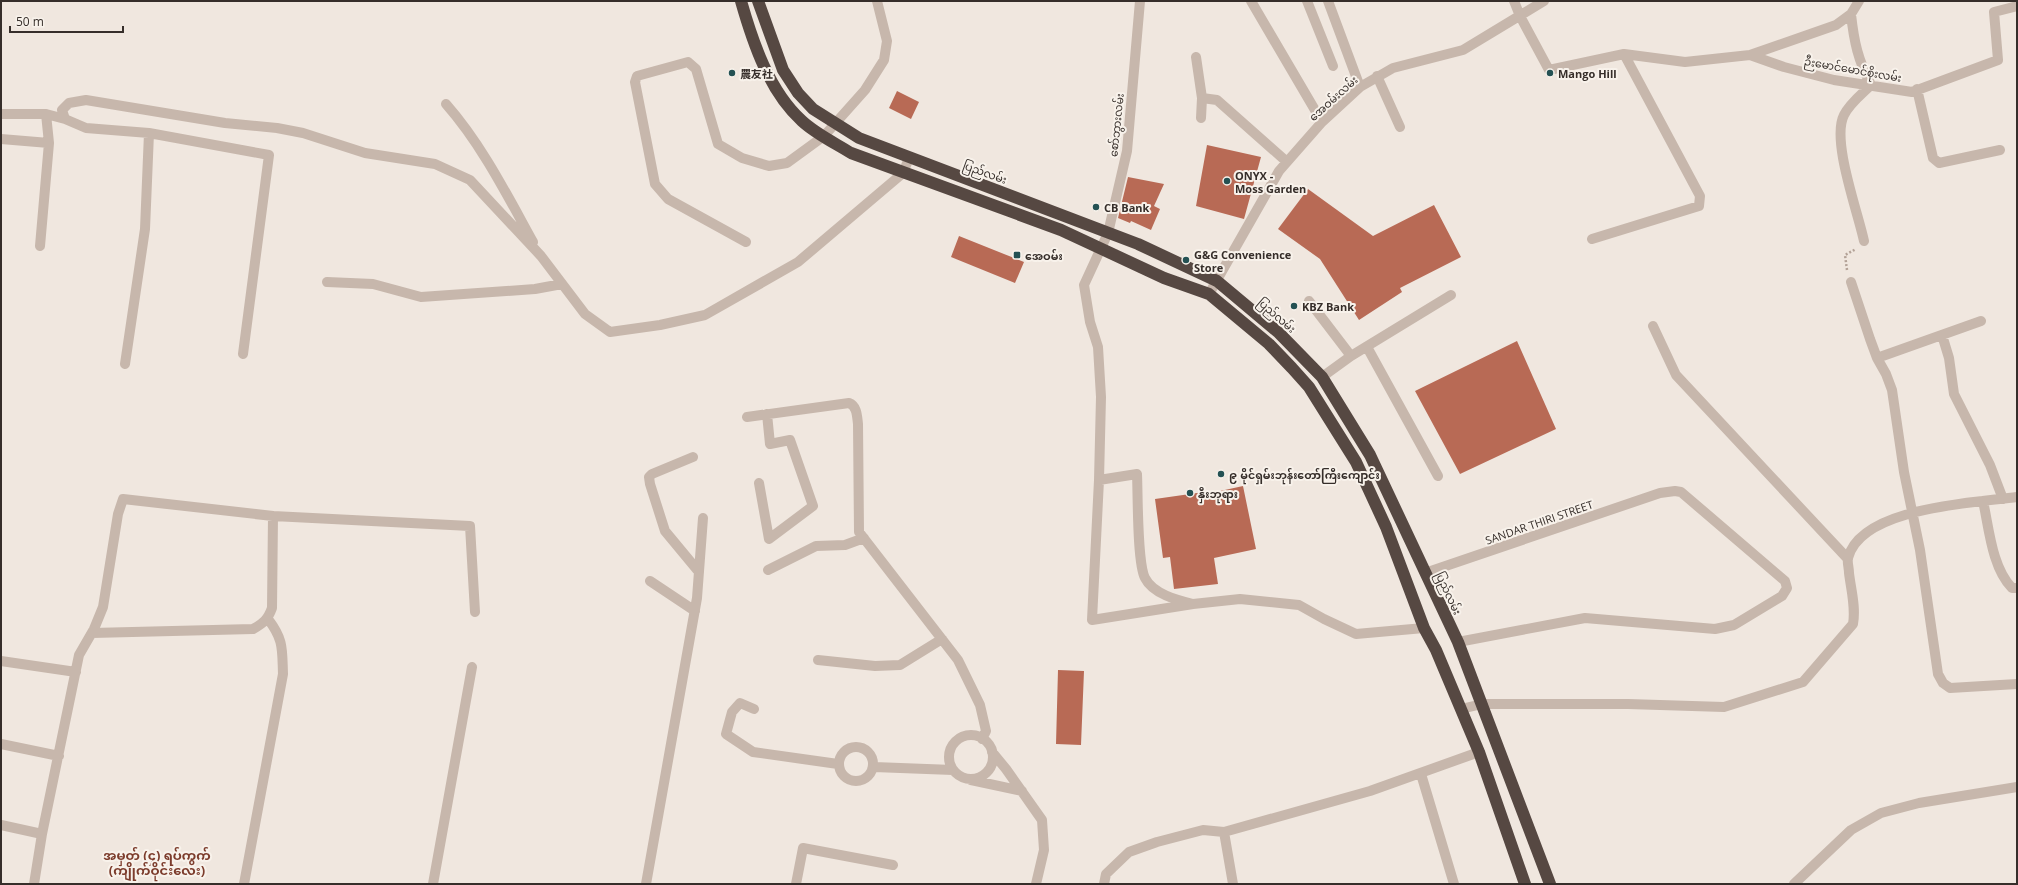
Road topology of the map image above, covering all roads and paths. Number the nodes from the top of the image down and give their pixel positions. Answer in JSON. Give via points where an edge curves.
{"nodes":[{"id":1,"x":741,"y":1,"type":"edge"},
{"id":2,"x":758,"y":1,"type":"edge"},
{"id":3,"x":878,"y":1,"type":"edge"},
{"id":4,"x":1140,"y":1,"type":"edge"},
{"id":5,"x":1251,"y":1,"type":"edge"},
{"id":6,"x":1307,"y":1,"type":"edge"},
{"id":7,"x":1328,"y":1,"type":"edge"},
{"id":8,"x":1514,"y":1,"type":"edge"},
{"id":9,"x":1544,"y":1,"type":"edge"},
{"id":10,"x":1859,"y":1,"type":"edge"},
{"id":11,"x":2017,"y":6,"type":"edge"},
{"id":12,"x":1851,"y":14,"type":"junction"},
{"id":13,"x":1520,"y":16,"type":"junction"},
{"id":14,"x":1624,"y":54,"type":"junction"},
{"id":15,"x":1750,"y":55,"type":"junction"},
{"id":16,"x":1196,"y":58,"type":"dead end"},
{"id":17,"x":1333,"y":66,"type":"dead end"},
{"id":18,"x":1377,"y":76,"type":"junction"},
{"id":19,"x":1871,"y":85,"type":"junction"},
{"id":20,"x":1360,"y":87,"type":"junction"},
{"id":21,"x":1917,"y":89,"type":"junction"},
{"id":22,"x":1202,"y":98,"type":"junction"},
{"id":23,"x":446,"y":104,"type":"dead end"},
{"id":24,"x":1,"y":114,"type":"edge"},
{"id":25,"x":46,"y":114,"type":"junction"},
{"id":26,"x":1201,"y":118,"type":"dead end"},
{"id":27,"x":65,"y":119,"type":"junction"},
{"id":28,"x":1322,"y":122,"type":"junction"},
{"id":29,"x":835,"y":123,"type":"junction"},
{"id":30,"x":1400,"y":127,"type":"dead end"},
{"id":31,"x":149,"y":133,"type":"junction"},
{"id":32,"x":824,"y":136,"type":"junction"},
{"id":33,"x":1,"y":139,"type":"edge"},
{"id":34,"x":49,"y":143,"type":"junction"},
{"id":35,"x":2000,"y":150,"type":"dead end"},
{"id":36,"x":909,"y":158,"type":"junction"},
{"id":37,"x":1287,"y":162,"type":"junction"},
{"id":38,"x":903,"y":173,"type":"junction"},
{"id":39,"x":1108,"y":233,"type":"junction"},
{"id":40,"x":1592,"y":239,"type":"dead end"},
{"id":41,"x":1864,"y":241,"type":"joint"},
{"id":42,"x":746,"y":242,"type":"dead end"},
{"id":43,"x":40,"y":246,"type":"dead end"},
{"id":44,"x":1102,"y":250,"type":"junction"},
{"id":45,"x":541,"y":256,"type":"junction"},
{"id":46,"x":1217,"y":281,"type":"junction"},
{"id":47,"x":327,"y":282,"type":"dead end"},
{"id":48,"x":1851,"y":282,"type":"joint"},
{"id":49,"x":562,"y":284,"type":"junction"},
{"id":50,"x":1208,"y":294,"type":"junction"},
{"id":51,"x":1451,"y":295,"type":"dead end"},
{"id":52,"x":1309,"y":301,"type":"dead end"},
{"id":53,"x":1981,"y":321,"type":"dead end"},
{"id":54,"x":1653,"y":326,"type":"dead end"},
{"id":55,"x":1942,"y":335,"type":"junction"},
{"id":56,"x":1367,"y":347,"type":"junction"},
{"id":57,"x":243,"y":354,"type":"dead end"},
{"id":58,"x":1351,"y":356,"type":"junction"},
{"id":59,"x":1877,"y":358,"type":"junction"},
{"id":60,"x":125,"y":364,"type":"dead end"},
{"id":61,"x":1322,"y":377,"type":"junction"},
{"id":62,"x":767,"y":414,"type":"junction"},
{"id":63,"x":747,"y":417,"type":"dead end"},
{"id":64,"x":693,"y":457,"type":"dead end"},
{"id":65,"x":1438,"y":476,"type":"dead end"},
{"id":66,"x":1099,"y":480,"type":"junction"},
{"id":67,"x":759,"y":483,"type":"dead end"},
{"id":68,"x":2017,"y":497,"type":"edge"},
{"id":69,"x":2003,"y":499,"type":"junction"},
{"id":70,"x":1983,"y":501,"type":"junction"},
{"id":71,"x":1912,"y":512,"type":"junction"},
{"id":72,"x":273,"y":516,"type":"junction"},
{"id":73,"x":703,"y":518,"type":"dead end"},
{"id":74,"x":864,"y":538,"type":"junction"},
{"id":75,"x":1848,"y":559,"type":"junction"},
{"id":76,"x":768,"y":570,"type":"dead end"},
{"id":77,"x":699,"y":572,"type":"junction"},
{"id":78,"x":1425,"y":573,"type":"junction"},
{"id":79,"x":650,"y":581,"type":"dead end"},
{"id":80,"x":2017,"y":588,"type":"edge"},
{"id":81,"x":1192,"y":604,"type":"junction"},
{"id":82,"x":695,"y":611,"type":"junction"},
{"id":83,"x":474,"y":612,"type":"dead end"},
{"id":84,"x":268,"y":619,"type":"junction"},
{"id":85,"x":1424,"y":628,"type":"junction"},
{"id":86,"x":92,"y":633,"type":"junction"},
{"id":87,"x":942,"y":639,"type":"junction"},
{"id":88,"x":1458,"y":642,"type":"junction"},
{"id":89,"x":818,"y":660,"type":"dead end"},
{"id":90,"x":1,"y":661,"type":"edge"},
{"id":91,"x":472,"y":667,"type":"dead end"},
{"id":92,"x":76,"y":672,"type":"junction"},
{"id":93,"x":2017,"y":684,"type":"edge"},
{"id":94,"x":1482,"y":704,"type":"junction"},
{"id":95,"x":754,"y":709,"type":"dead end"},
{"id":96,"x":1461,"y":709,"type":"junction"},
{"id":97,"x":982,"y":739,"type":"junction"},
{"id":98,"x":1,"y":744,"type":"edge"},
{"id":99,"x":992,"y":752,"type":"junction"},
{"id":100,"x":1479,"y":752,"type":"junction"},
{"id":101,"x":58,"y":756,"type":"junction"},
{"id":102,"x":838,"y":764,"type":"junction"},
{"id":103,"x":874,"y":767,"type":"junction"},
{"id":104,"x":953,"y":770,"type":"junction"},
{"id":105,"x":1421,"y":774,"type":"junction"},
{"id":106,"x":968,"y":779,"type":"junction"},
{"id":107,"x":2017,"y":787,"type":"edge"},
{"id":108,"x":1022,"y":791,"type":"junction"},
{"id":109,"x":1,"y":825,"type":"edge"},
{"id":110,"x":1224,"y":832,"type":"junction"},
{"id":111,"x":42,"y":834,"type":"junction"},
{"id":112,"x":893,"y":865,"type":"dead end"},
{"id":113,"x":34,"y":884,"type":"edge"},
{"id":114,"x":244,"y":884,"type":"edge"},
{"id":115,"x":433,"y":884,"type":"edge"},
{"id":116,"x":646,"y":884,"type":"edge"},
{"id":117,"x":796,"y":884,"type":"edge"},
{"id":118,"x":1036,"y":884,"type":"edge"},
{"id":119,"x":1104,"y":884,"type":"edge"},
{"id":120,"x":1233,"y":884,"type":"edge"},
{"id":121,"x":1454,"y":884,"type":"edge"},
{"id":122,"x":1525,"y":884,"type":"edge"},
{"id":123,"x":1550,"y":884,"type":"edge"},
{"id":124,"x":1794,"y":884,"type":"edge"}],
"edges":[{"from":1,"to":32,"type":"highway","via":[[769,77],[785,103],[802,121]]},
{"from":2,"to":29,"type":"highway","name":"ပြည်လမ်း","via":[[787,76],[813,109]]},
{"from":3,"to":29,"type":"street","via":[[887,41],[884,60],[865,90]]},
{"from":4,"to":39,"type":"street","name":"စော်ဘွားလမ်း","via":[[1127,151]]},
{"from":5,"to":28,"type":"street"},
{"from":6,"to":17,"type":"street"},
{"from":7,"to":20,"type":"street"},
{"from":8,"to":13,"type":"street"},
{"from":9,"to":13,"type":"street","name":"အေဝမ်းလမ်း"},
{"from":10,"to":12,"type":"street"},
{"from":11,"to":21,"type":"street","name":"ဉီးမောင်မောင်စိုးလမ်း","via":[[1994,12],[1998,60]]},
{"from":12,"to":15,"type":"street","via":[[1836,25]]},
{"from":12,"to":19,"type":"street","via":[[1855,46]]},
{"from":13,"to":14,"type":"street","name":"ဉီးမောင်မောင်စိုးလမ်း","via":[[1549,70]]},
{"from":13,"to":18,"type":"street","name":"အေဝမ်းလမ်း","via":[[1463,50],[1393,68]]},
{"from":14,"to":15,"type":"street","name":"ဉီးမောင်မောင်စိုးလမ်း","via":[[1685,62]]},
{"from":14,"to":40,"type":"street","via":[[1700,196],[1699,206]]},
{"from":15,"to":19,"type":"street","name":"ဉီးမောင်မောင်စိုးလမ်း","via":[[1834,80]]},
{"from":16,"to":22,"type":"street"},
{"from":18,"to":20,"type":"street","name":"အေဝမ်းလမ်း"},
{"from":18,"to":30,"type":"street"},
{"from":19,"to":21,"type":"street","name":"ဉီးမောင်မောင်စိုးလမ်း","via":[[1912,92]]},
{"from":19,"to":41,"type":"street","via":[[1844,115],[1840,128],[1845,164]]},
{"from":20,"to":28,"type":"street","name":"အေဝမ်းလမ်း"},
{"from":21,"to":35,"type":"street","via":[[1933,158],[1939,163]]},
{"from":22,"to":26,"type":"street"},
{"from":22,"to":37,"type":"street","via":[[1217,100]]},
{"from":23,"to":45,"type":"street","via":[[501,184]]},
{"from":24,"to":25,"type":"street"},
{"from":25,"to":27,"type":"street"},
{"from":25,"to":34,"type":"street"},
{"from":27,"to":31,"type":"street","via":[[86,128]]},
{"from":27,"to":45,"type":"street","via":[[62,110],[69,103],[86,100],[225,123],[277,128],[303,133],[365,153],[435,164],[470,180]]},
{"from":28,"to":37,"type":"street","name":"အေဝမ်းလမ်း"},
{"from":29,"to":32,"type":"street"},
{"from":29,"to":36,"type":"highway","name":"ပြည်လမ်း","via":[[858,138]]},
{"from":31,"to":57,"type":"street","via":[[269,155]]},
{"from":31,"to":60,"type":"street","via":[[145,229]]},
{"from":32,"to":38,"type":"highway","via":[[851,152]]},
{"from":32,"to":42,"type":"street","via":[[787,163],[769,166],[742,158],[718,144],[694,65],[688,62],[637,76],[635,82],[655,184],[668,198]]},
{"from":33,"to":34,"type":"street"},
{"from":34,"to":43,"type":"street"},
{"from":36,"to":38,"type":"street"},
{"from":36,"to":39,"type":"highway","name":"ပြည်လမ်း"},
{"from":37,"to":46,"type":"street","name":"အေဝမ်းလမ်း","via":[[1278,172]]},
{"from":38,"to":44,"type":"highway","via":[[1061,230]]},
{"from":38,"to":49,"type":"street","via":[[798,262],[705,315],[610,332],[585,314]]},
{"from":39,"to":44,"type":"street","name":"စော်ဘွားလမ်း"},
{"from":39,"to":46,"type":"highway","name":"ပြည်လမ်း","via":[[1138,244]]},
{"from":41,"to":48,"type":"path","via":[[1862,246],[1845,255]]},
{"from":44,"to":50,"type":"highway","via":[[1164,278]]},
{"from":44,"to":66,"type":"street","name":"စော်ဘွားလမ်း","via":[[1084,285],[1090,322],[1098,348],[1101,397]]},
{"from":45,"to":49,"type":"street"},
{"from":46,"to":50,"type":"street","name":"အေဝမ်းလမ်း"},
{"from":46,"to":61,"type":"highway","name":"ပြည်လမ်း","via":[[1280,333]]},
{"from":47,"to":49,"type":"street","via":[[373,284],[421,297],[535,289]]},
{"from":48,"to":59,"type":"street"},
{"from":50,"to":85,"type":"highway","via":[[1269,344],[1309,387],[1356,462],[1386,528]]},
{"from":51,"to":56,"type":"street"},
{"from":52,"to":58,"type":"street"},
{"from":53,"to":55,"type":"street"},
{"from":54,"to":75,"type":"street","via":[[1676,375]]},
{"from":55,"to":59,"type":"street"},
{"from":55,"to":69,"type":"street","via":[[1949,358],[1954,394],[1990,465]]},
{"from":56,"to":58,"type":"street"},
{"from":56,"to":65,"type":"street"},
{"from":58,"to":61,"type":"street"},
{"from":59,"to":71,"type":"street","via":[[1892,390]]},
{"from":61,"to":78,"type":"highway","name":"ပြည်လမ်း","via":[[1370,454]]},
{"from":62,"to":63,"type":"street"},
{"from":62,"to":67,"type":"street","via":[[770,444],[790,440],[813,506],[769,539]]},
{"from":62,"to":74,"type":"street","via":[[852,404],[856,410],[858,424],[860,532]]},
{"from":64,"to":77,"type":"street","via":[[652,474],[650,484],[665,531]]},
{"from":66,"to":81,"type":"street","via":[[1137,474],[1140,555],[1145,578],[1156,590],[1173,599]]},
{"from":66,"to":81,"type":"street","name":"စော်ဘွားလမ်း","via":[[1092,620]]},
{"from":68,"to":69,"type":"street"},
{"from":69,"to":70,"type":"street"},
{"from":70,"to":71,"type":"street"},
{"from":70,"to":80,"type":"street","via":[[1998,568],[2004,580],[2012,588]]},
{"from":71,"to":75,"type":"street","via":[[1872,529],[1854,543]]},
{"from":71,"to":93,"type":"street","via":[[1938,674],[1950,688]]},
{"from":72,"to":83,"type":"street","via":[[470,526]]},
{"from":72,"to":84,"type":"street","via":[[273,591],[272,608]]},
{"from":72,"to":86,"type":"street","via":[[123,499],[118,514],[103,607]]},
{"from":73,"to":77,"type":"street"},
{"from":74,"to":76,"type":"street","via":[[846,546],[816,546]]},
{"from":74,"to":87,"type":"street"},
{"from":75,"to":94,"type":"street","via":[[1853,624],[1804,682],[1724,708],[1628,704]]},
{"from":77,"to":82,"type":"street"},
{"from":78,"to":88,"type":"highway","name":"ပြည်လမ်း"},
{"from":78,"to":88,"type":"street","name":"SANDAR THIRI STREET","via":[[1660,493],[1675,491],[1680,492],[1784,580],[1787,588],[1782,596],[1734,625],[1714,629],[1585,618]]},
{"from":79,"to":82,"type":"street"},
{"from":81,"to":85,"type":"street","via":[[1240,599],[1299,605],[1356,634]]},
{"from":82,"to":116,"type":"street"},
{"from":84,"to":86,"type":"street","via":[[253,629]]},
{"from":84,"to":114,"type":"street","via":[[282,642],[283,674]]},
{"from":85,"to":96,"type":"highway"},
{"from":86,"to":92,"type":"street","via":[[79,655]]},
{"from":87,"to":89,"type":"street","via":[[900,665],[874,666]]},
{"from":87,"to":97,"type":"street","via":[[958,660],[980,705],[986,730]]},
{"from":88,"to":94,"type":"highway","name":"ပြည်လမ်း"},
{"from":90,"to":92,"type":"street"},
{"from":91,"to":115,"type":"street"},
{"from":92,"to":101,"type":"street"},
{"from":94,"to":96,"type":"street"},
{"from":94,"to":123,"type":"highway","name":"ပြည်လမ်း"},
{"from":95,"to":102,"type":"street","via":[[740,703],[732,712],[726,734],[753,752]]},
{"from":96,"to":100,"type":"highway"},
{"from":97,"to":99,"type":"street"},
{"from":97,"to":104,"type":"street","via":[[966,736],[952,746],[949,763]]},
{"from":98,"to":101,"type":"street"},
{"from":99,"to":106,"type":"street","via":[[992,761],[984,775]]},
{"from":99,"to":108,"type":"street"},
{"from":100,"to":105,"type":"street"},
{"from":100,"to":122,"type":"highway"},
{"from":101,"to":111,"type":"street"},
{"from":102,"to":103,"type":"street","via":[[842,776],[854,782],[867,778]]},
{"from":102,"to":103,"type":"street","via":[[844,751],[858,746],[870,753]]},
{"from":103,"to":104,"type":"street"},
{"from":104,"to":106,"type":"street","via":[[959,776]]},
{"from":105,"to":110,"type":"street"},
{"from":105,"to":121,"type":"street"},
{"from":106,"to":108,"type":"street"},
{"from":107,"to":124,"type":"street","via":[[1919,803],[1881,813],[1851,830]]},
{"from":108,"to":118,"type":"street","via":[[1042,820],[1044,850]]},
{"from":109,"to":111,"type":"street"},
{"from":110,"to":119,"type":"street","via":[[1203,830],[1129,852],[1106,874]]},
{"from":110,"to":120,"type":"street"},
{"from":111,"to":113,"type":"street"},
{"from":112,"to":117,"type":"street","via":[[803,848]]}]}
